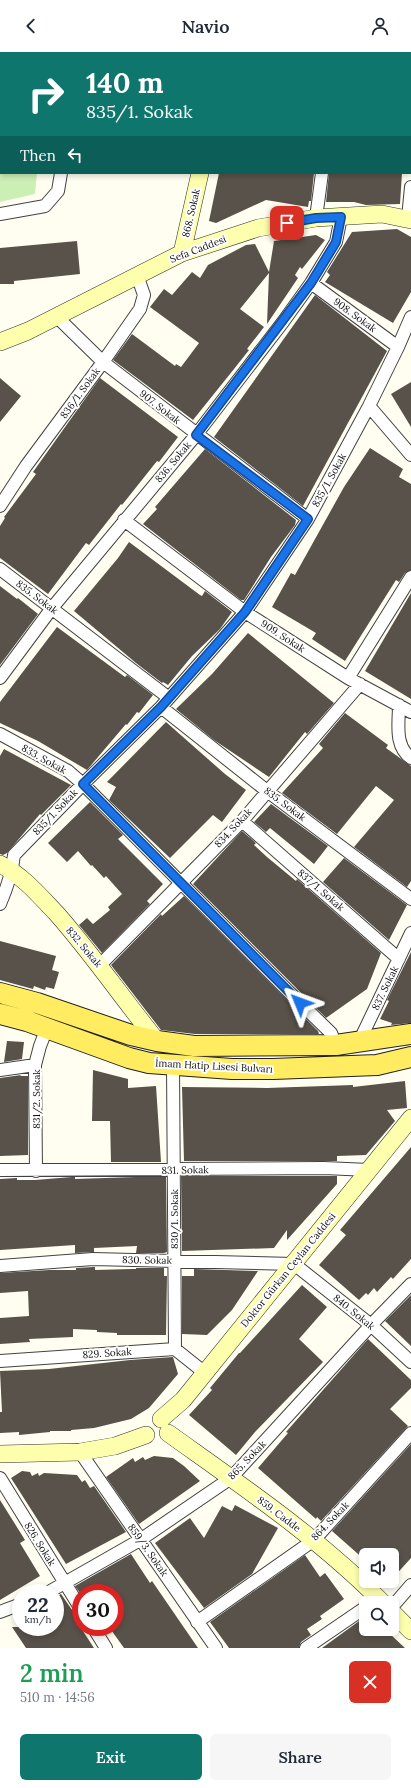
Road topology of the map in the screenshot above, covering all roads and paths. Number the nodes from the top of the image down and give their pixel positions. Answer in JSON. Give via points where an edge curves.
{"nodes":[{"id":1,"x":61,"y":174,"type":"edge"},
{"id":2,"x":200,"y":174,"type":"edge"},
{"id":3,"x":322,"y":174,"type":"edge"},
{"id":4,"x":411,"y":187,"type":"edge"},
{"id":5,"x":0,"y":214,"type":"edge"},
{"id":6,"x":341,"y":217,"type":"junction"},
{"id":7,"x":316,"y":218,"type":"junction"},
{"id":8,"x":410,"y":219,"type":"edge"},
{"id":9,"x":182,"y":253,"type":"junction"},
{"id":10,"x":138,"y":275,"type":"junction"},
{"id":11,"x":311,"y":283,"type":"junction"},
{"id":12,"x":57,"y":317,"type":"junction"},
{"id":13,"x":411,"y":317,"type":"edge"},
{"id":14,"x":0,"y":342,"type":"edge"},
{"id":15,"x":398,"y":347,"type":"junction"},
{"id":16,"x":103,"y":362,"type":"junction"},
{"id":17,"x":369,"y":406,"type":"junction"},
{"id":18,"x":196,"y":435,"type":"junction"},
{"id":19,"x":411,"y":455,"type":"edge"},
{"id":20,"x":0,"y":506,"type":"edge"},
{"id":21,"x":308,"y":519,"type":"junction"},
{"id":22,"x":124,"y":520,"type":"junction"},
{"id":23,"x":0,"y":569,"type":"edge"},
{"id":24,"x":411,"y":577,"type":"edge"},
{"id":25,"x":52,"y":608,"type":"junction"},
{"id":26,"x":245,"y":612,"type":"junction"},
{"id":27,"x":0,"y":678,"type":"edge"},
{"id":28,"x":348,"y":678,"type":"junction"},
{"id":29,"x":360,"y":684,"type":"junction"},
{"id":30,"x":169,"y":698,"type":"junction"},
{"id":31,"x":399,"y":705,"type":"junction"},
{"id":32,"x":161,"y":707,"type":"junction"},
{"id":33,"x":411,"y":712,"type":"edge"},
{"id":34,"x":0,"y":734,"type":"edge"},
{"id":35,"x":411,"y":758,"type":"edge"},
{"id":36,"x":83,"y":784,"type":"junction"},
{"id":37,"x":267,"y":791,"type":"junction"},
{"id":38,"x":242,"y":820,"type":"junction"},
{"id":39,"x":6,"y":867,"type":"edge"},
{"id":40,"x":181,"y":882,"type":"junction"},
{"id":41,"x":411,"y":899,"type":"edge"},
{"id":42,"x":0,"y":904,"type":"edge"},
{"id":43,"x":411,"y":932,"type":"edge"},
{"id":44,"x":399,"y":958,"type":"junction"},
{"id":45,"x":100,"y":965,"type":"junction"},
{"id":46,"x":0,"y":993,"type":"edge"},
{"id":47,"x":0,"y":1014,"type":"edge"},
{"id":48,"x":47,"y":1028,"type":"junction"},
{"id":49,"x":411,"y":1034,"type":"edge"},
{"id":50,"x":157,"y":1041,"type":"junction"},
{"id":51,"x":359,"y":1042,"type":"junction"},
{"id":52,"x":336,"y":1045,"type":"junction"},
{"id":53,"x":411,"y":1057,"type":"edge"},
{"id":54,"x":35,"y":1065,"type":"junction"},
{"id":55,"x":172,"y":1065,"type":"junction"},
{"id":56,"x":0,"y":1070,"type":"edge"},
{"id":57,"x":411,"y":1118,"type":"edge"},
{"id":58,"x":0,"y":1170,"type":"edge"},
{"id":59,"x":174,"y":1170,"type":"junction"},
{"id":60,"x":369,"y":1170,"type":"junction"},
{"id":61,"x":36,"y":1171,"type":"junction"},
{"id":62,"x":174,"y":1261,"type":"junction"},
{"id":63,"x":294,"y":1264,"type":"junction"},
{"id":64,"x":0,"y":1266,"type":"edge"},
{"id":65,"x":411,"y":1284,"type":"edge"},
{"id":66,"x":371,"y":1325,"type":"junction"},
{"id":67,"x":175,"y":1349,"type":"junction"},
{"id":68,"x":0,"y":1361,"type":"edge"},
{"id":69,"x":411,"y":1362,"type":"edge"},
{"id":70,"x":205,"y":1373,"type":"junction"},
{"id":71,"x":164,"y":1426,"type":"junction"},
{"id":72,"x":411,"y":1433,"type":"edge"},
{"id":73,"x":80,"y":1452,"type":"junction"},
{"id":74,"x":0,"y":1454,"type":"edge"},
{"id":75,"x":0,"y":1478,"type":"edge"},
{"id":76,"x":231,"y":1478,"type":"junction"},
{"id":77,"x":140,"y":1540,"type":"junction"},
{"id":78,"x":314,"y":1540,"type":"junction"},
{"id":79,"x":64,"y":1584,"type":"junction"},
{"id":80,"x":411,"y":1585,"type":"edge"},
{"id":81,"x":72,"y":1596,"type":"edge"},
{"id":82,"x":370,"y":1596,"type":"edge"},
{"id":83,"x":392,"y":1596,"type":"edge"},
{"id":84,"x":12,"y":1607,"type":"edge"},
{"id":85,"x":0,"y":1612,"type":"edge"},
{"id":86,"x":359,"y":1616,"type":"edge"},
{"id":87,"x":399,"y":1619,"type":"edge"},
{"id":88,"x":197,"y":1622,"type":"junction"},
{"id":89,"x":411,"y":1630,"type":"edge"},
{"id":90,"x":99,"y":1636,"type":"edge"},
{"id":91,"x":106,"y":1648,"type":"edge"},
{"id":92,"x":216,"y":1648,"type":"edge"},
{"id":93,"x":306,"y":1648,"type":"edge"}],
"edges":[{"from":1,"to":5,"type":"street","via":[[58,191],[45,206]]},
{"from":2,"to":9,"type":"street","name":"868. Sokak"},
{"from":3,"to":7,"type":"street"},
{"from":4,"to":8,"type":"street"},
{"from":6,"to":7,"type":"street","name":"Sefa Caddesi"},
{"from":6,"to":8,"type":"street","name":"Sefa Caddesi","via":[[382,214]]},
{"from":6,"to":11,"type":"street","name":"836. Sokak","via":[[336,242]]},
{"from":7,"to":9,"type":"street","name":"Sefa Caddesi","via":[[258,228]]},
{"from":9,"to":10,"type":"street","name":"Sefa Caddesi"},
{"from":10,"to":12,"type":"street","name":"Sefa Caddesi"},
{"from":10,"to":16,"type":"street","name":"836/1. Sokak","via":[[144,295],[143,302]]},
{"from":11,"to":15,"type":"street","name":"908. Sokak"},
{"from":11,"to":18,"type":"street","name":"836. Sokak"},
{"from":12,"to":14,"type":"street","name":"Sefa Caddesi"},
{"from":12,"to":16,"type":"street","name":"907. Sokak"},
{"from":13,"to":15,"type":"street","name":"835/1. Sokak"},
{"from":15,"to":17,"type":"street","name":"835/1. Sokak"},
{"from":16,"to":18,"type":"street","name":"907. Sokak"},
{"from":16,"to":20,"type":"street","name":"836/1. Sokak","via":[[26,466]]},
{"from":17,"to":19,"type":"street"},
{"from":17,"to":21,"type":"street","name":"835/1. Sokak"},
{"from":18,"to":21,"type":"street","name":"907. Sokak"},
{"from":18,"to":22,"type":"street","name":"836. Sokak"},
{"from":21,"to":26,"type":"street","name":"835/1. Sokak"},
{"from":22,"to":25,"type":"street","name":"836. Sokak"},
{"from":22,"to":26,"type":"street","name":"909. Sokak"},
{"from":23,"to":25,"type":"street","name":"835. Sokak"},
{"from":24,"to":28,"type":"street"},
{"from":25,"to":27,"type":"street","name":"836. Sokak"},
{"from":25,"to":30,"type":"street","name":"835. Sokak"},
{"from":26,"to":28,"type":"street","name":"909. Sokak"},
{"from":26,"to":30,"type":"street","name":"835/1. Sokak"},
{"from":28,"to":29,"type":"street","name":"909. Sokak"},
{"from":29,"to":31,"type":"street","name":"909. Sokak"},
{"from":29,"to":37,"type":"street","name":"834. Sokak"},
{"from":30,"to":32,"type":"street","name":"835/1. Sokak"},
{"from":31,"to":33,"type":"street","name":"909. Sokak"},
{"from":31,"to":35,"type":"street","via":[[399,743]]},
{"from":32,"to":36,"type":"street","name":"835/1. Sokak"},
{"from":32,"to":37,"type":"street","name":"835. Sokak"},
{"from":34,"to":36,"type":"street","name":"833. Sokak","via":[[68,771]]},
{"from":36,"to":39,"type":"street","name":"835/1. Sokak","via":[[14,855]]},
{"from":36,"to":40,"type":"street","name":"833. Sokak"},
{"from":37,"to":38,"type":"street","name":"834. Sokak"},
{"from":37,"to":41,"type":"street","name":"835. Sokak"},
{"from":38,"to":40,"type":"street","name":"834. Sokak"},
{"from":38,"to":44,"type":"street","name":"837/1. Sokak"},
{"from":39,"to":42,"type":"street","name":"835/1. Sokak","via":[[6,890]]},
{"from":39,"to":45,"type":"street","name":"832. Sokak","via":[[33,888]]},
{"from":40,"to":45,"type":"street","name":"834. Sokak"},
{"from":40,"to":52,"type":"street","name":"833. Sokak","via":[[331,1033]]},
{"from":43,"to":44,"type":"street","name":"837. Sokak"},
{"from":44,"to":51,"type":"street","name":"837. Sokak"},
{"from":45,"to":50,"type":"street","name":"832. Sokak"},
{"from":46,"to":50,"type":"main road","name":"İmam Hatip Lisesi Bulvarı","via":[[120,1032]]},
{"from":47,"to":48,"type":"main road","name":"İmam Hatip Lisesi Bulvarı"},
{"from":48,"to":54,"type":"street","name":"831/2. Sokak"},
{"from":48,"to":55,"type":"main road","name":"İmam Hatip Lisesi Bulvarı","via":[[129,1058]]},
{"from":49,"to":51,"type":"main road","name":"İmam Hatip Lisesi Bulvarı"},
{"from":50,"to":52,"type":"main road","name":"İmam Hatip Lisesi Bulvarı","via":[[201,1046]]},
{"from":51,"to":52,"type":"main road","name":"İmam Hatip Lisesi Bulvarı"},
{"from":53,"to":55,"type":"main road","name":"İmam Hatip Lisesi Bulvarı","via":[[377,1065],[310,1068],[232,1069]]},
{"from":54,"to":56,"type":"street"},
{"from":54,"to":61,"type":"street","name":"831/2. Sokak"},
{"from":55,"to":59,"type":"street","name":"830/1. Sokak"},
{"from":57,"to":60,"type":"street","name":"Doktor Gürkan Ceylan Caddesi"},
{"from":58,"to":61,"type":"street","name":"831. Sokak"},
{"from":59,"to":60,"type":"street","name":"831. Sokak"},
{"from":59,"to":61,"type":"street","name":"831. Sokak"},
{"from":59,"to":62,"type":"street","name":"830/1. Sokak"},
{"from":60,"to":63,"type":"street","name":"Doktor Gürkan Ceylan Caddesi"},
{"from":62,"to":63,"type":"street","name":"830. Sokak"},
{"from":62,"to":64,"type":"street","name":"830. Sokak","via":[[93,1259]]},
{"from":62,"to":67,"type":"street","name":"830/1. Sokak"},
{"from":63,"to":66,"type":"street","name":"840. Sokak"},
{"from":63,"to":70,"type":"street","name":"Doktor Gürkan Ceylan Caddesi"},
{"from":65,"to":66,"type":"street","name":"865. Sokak"},
{"from":66,"to":69,"type":"street","name":"840. Sokak"},
{"from":66,"to":76,"type":"street","name":"865. Sokak"},
{"from":67,"to":68,"type":"street","name":"829. Sokak"},
{"from":67,"to":70,"type":"street"},
{"from":70,"to":71,"type":"street","name":"Doktor Gürkan Ceylan Caddesi"},
{"from":71,"to":73,"type":"street","name":"Doktor Gürkan Ceylan Caddesi","via":[[163,1440],[160,1441],[152,1440],[146,1435],[115,1446]]},
{"from":71,"to":76,"type":"street","name":"859. Cadde"},
{"from":72,"to":78,"type":"street","name":"864. Sokak"},
{"from":73,"to":74,"type":"street","name":"Doktor Gürkan Ceylan Caddesi"},
{"from":73,"to":77,"type":"street","name":"859/3. Sokak"},
{"from":75,"to":79,"type":"street","name":"826. Sokak"},
{"from":76,"to":77,"type":"street","name":"865. Sokak"},
{"from":76,"to":78,"type":"street","name":"859. Cadde"},
{"from":77,"to":79,"type":"street","name":"865. Sokak"},
{"from":77,"to":88,"type":"street","name":"859/3. Sokak"},
{"from":78,"to":82,"type":"street","name":"859. Cadde"},
{"from":78,"to":88,"type":"street","name":"864. Sokak"},
{"from":79,"to":81,"type":"street","name":"826. Sokak"},
{"from":80,"to":83,"type":"street"},
{"from":84,"to":85,"type":"street"},
{"from":86,"to":93,"type":"street"},
{"from":87,"to":89,"type":"street"},
{"from":88,"to":92,"type":"street","name":"859/3. Sokak"},
{"from":90,"to":91,"type":"street"}]}
